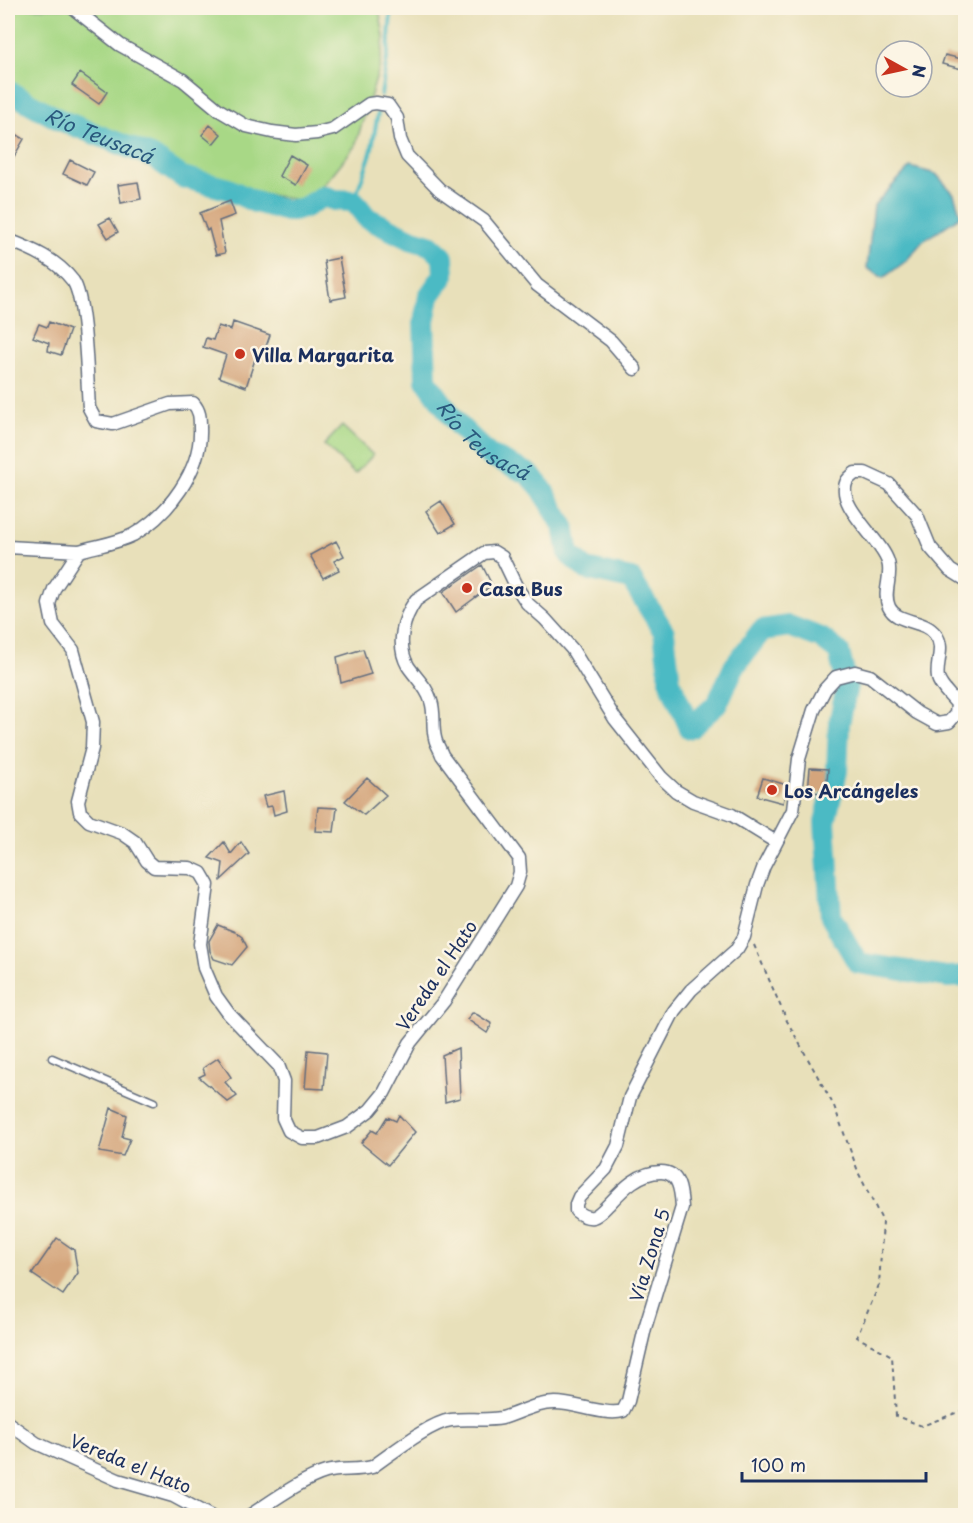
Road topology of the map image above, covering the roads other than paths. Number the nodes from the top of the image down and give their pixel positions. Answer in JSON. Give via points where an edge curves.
{"nodes":[{"id":1,"x":73,"y":8,"type":"edge"},
{"id":2,"x":8,"y":240,"type":"edge"},
{"id":3,"x":635,"y":369,"type":"dead end"},
{"id":4,"x":8,"y":547,"type":"edge"},
{"id":5,"x":79,"y":550,"type":"junction"},
{"id":6,"x":966,"y":580,"type":"edge"},
{"id":7,"x":776,"y":842,"type":"junction"},
{"id":8,"x":52,"y":1058,"type":"dead end"},
{"id":9,"x":154,"y":1102,"type":"dead end"},
{"id":10,"x":8,"y":1423,"type":"edge"},
{"id":11,"x":210,"y":1515,"type":"edge"},
{"id":12,"x":249,"y":1515,"type":"edge"}],
"edges":[{"from":1,"to":3,"type":"street","via":[[120,45],[183,80],[246,126],[296,135],[316,133],[333,129],[369,104],[388,105],[397,118],[407,156],[440,190],[484,222],[537,285],[611,341]]},
{"from":2,"to":5,"type":"street","via":[[33,249],[74,283],[82,309],[89,408],[96,421],[113,423],[170,404],[193,403],[199,410],[196,455],[189,474],[169,504],[132,536]]},
{"from":4,"to":5,"type":"street"},
{"from":5,"to":7,"type":"street","name":"Vereda el Hato","via":[[49,604],[53,624],[73,650],[93,722],[93,748],[78,801],[80,812],[89,821],[122,832],[154,867],[190,868],[201,873],[207,885],[200,944],[204,968],[229,1014],[278,1065],[284,1081],[283,1118],[289,1131],[302,1137],[318,1138],[347,1127],[370,1110],[384,1093],[410,1043],[444,1001],[516,886],[519,858],[442,755],[434,737],[432,702],[403,651],[404,623],[416,600],[484,552],[502,556],[527,603],[572,649],[615,719],[661,777],[693,801],[732,815]]},
{"from":6,"to":7,"type":"street","name":"Vía Zona 5","via":[[950,570],[930,547],[917,515],[889,484],[865,473],[855,473],[846,482],[844,494],[848,505],[890,565],[886,595],[889,608],[897,617],[935,632],[941,645],[938,681],[957,704],[956,714],[949,722],[937,724],[870,676],[855,672],[836,677],[814,710],[799,759],[793,810]]},
{"from":7,"to":12,"type":"street","name":"Vía Zona 5","via":[[757,885],[744,937],[737,949],[674,1011],[630,1097],[618,1146],[606,1169],[576,1204],[576,1211],[582,1216],[592,1217],[622,1190],[653,1172],[666,1172],[676,1179],[681,1192],[682,1207],[623,1411],[614,1413],[555,1403],[535,1405],[492,1420],[449,1420],[372,1467],[327,1471]]},
{"from":8,"to":9,"type":"lane"},
{"from":10,"to":11,"type":"street","name":"Vereda el Hato","via":[[36,1443],[118,1480],[173,1496]]}]}
